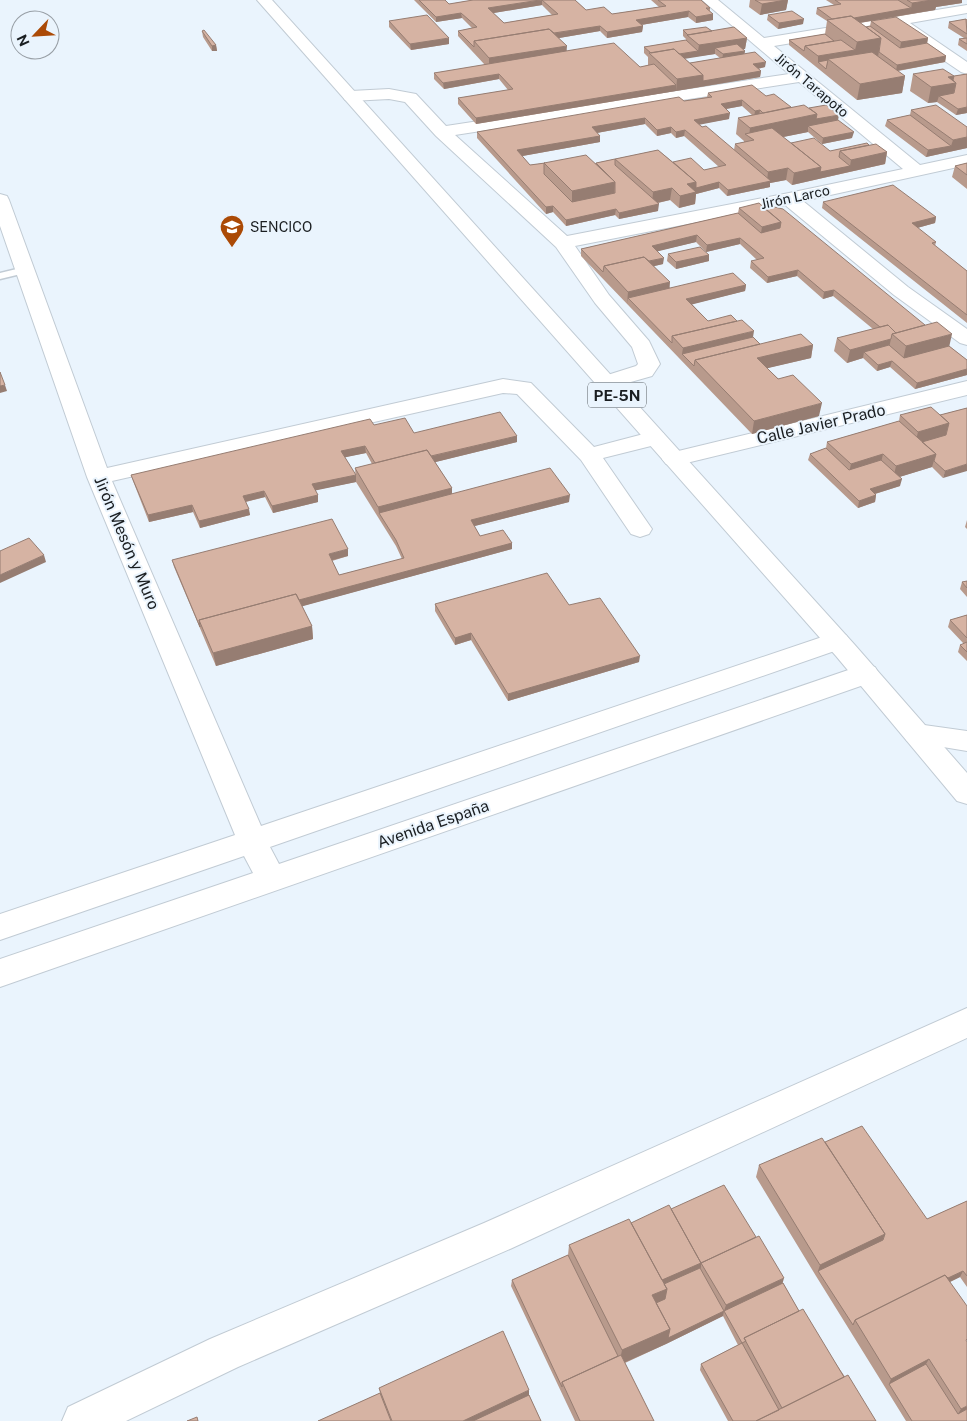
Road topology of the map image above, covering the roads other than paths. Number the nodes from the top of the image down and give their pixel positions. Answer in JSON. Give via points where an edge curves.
{"nodes":[{"id":1,"x":264,"y":0,"type":"edge"},
{"id":2,"x":709,"y":0,"type":"edge"},
{"id":3,"x":967,"y":9,"type":"edge"},
{"id":4,"x":898,"y":22,"type":"junction"},
{"id":5,"x":762,"y":43,"type":"junction"},
{"id":6,"x":967,"y":69,"type":"edge"},
{"id":7,"x":801,"y":77,"type":"junction"},
{"id":8,"x":351,"y":96,"type":"junction"},
{"id":9,"x":442,"y":132,"type":"junction"},
{"id":10,"x":967,"y":160,"type":"edge"},
{"id":11,"x":915,"y":170,"type":"junction"},
{"id":12,"x":789,"y":199,"type":"junction"},
{"id":13,"x":0,"y":200,"type":"edge"},
{"id":14,"x":563,"y":243,"type":"junction"},
{"id":15,"x":25,"y":270,"type":"junction"},
{"id":16,"x":0,"y":276,"type":"edge"},
{"id":17,"x":967,"y":338,"type":"edge"},
{"id":18,"x":606,"y":383,"type":"junction"},
{"id":19,"x":967,"y":388,"type":"edge"},
{"id":20,"x":655,"y":438,"type":"junction"},
{"id":21,"x":589,"y":455,"type":"junction"},
{"id":22,"x":674,"y":459,"type":"junction"},
{"id":23,"x":99,"y":477,"type":"junction"},
{"id":24,"x":640,"y":529,"type":"dead end"},
{"id":25,"x":837,"y":641,"type":"junction"},
{"id":26,"x":866,"y":674,"type":"junction"},
{"id":27,"x":916,"y":734,"type":"junction"},
{"id":28,"x":967,"y":741,"type":"edge"},
{"id":29,"x":967,"y":793,"type":"edge"},
{"id":30,"x":252,"y":841,"type":"junction"},
{"id":31,"x":271,"y":880,"type":"junction"},
{"id":32,"x":0,"y":927,"type":"edge"},
{"id":33,"x":0,"y":973,"type":"edge"},
{"id":34,"x":967,"y":1022,"type":"edge"},
{"id":35,"x":82,"y":1421,"type":"edge"}],
"edges":[{"from":1,"to":8,"type":"main road","number":"PE-5N"},
{"from":2,"to":5,"type":"main road","name":"Jirón Tarapoto"},
{"from":3,"to":4,"type":"main road"},
{"from":4,"to":5,"type":"main road"},
{"from":4,"to":6,"type":"main road"},
{"from":5,"to":7,"type":"main road","name":"Jirón Tarapoto"},
{"from":7,"to":9,"type":"main road"},
{"from":7,"to":11,"type":"main road","name":"Jirón Tarapoto"},
{"from":8,"to":9,"type":"main road","via":[[389,94],[410,98]]},
{"from":8,"to":18,"type":"main road","number":"PE-5N"},
{"from":9,"to":14,"type":"main road"},
{"from":10,"to":11,"type":"main road","name":"Jirón Larco"},
{"from":11,"to":12,"type":"main road","name":"Jirón Larco"},
{"from":12,"to":14,"type":"main road","name":"Jirón Larco"},
{"from":12,"to":17,"type":"main road","via":[[901,291]]},
{"from":13,"to":15,"type":"main road","name":"Jirón Mesón y Muro"},
{"from":14,"to":18,"type":"main road","via":[[602,299],[642,345],[649,364],[644,371]]},
{"from":15,"to":16,"type":"lane"},
{"from":15,"to":23,"type":"main road","name":"Jirón Mesón y Muro"},
{"from":18,"to":20,"type":"main road","number":"PE-5N"},
{"from":19,"to":22,"type":"main road","name":"Calle Javier Prado"},
{"from":20,"to":21,"type":"main road"},
{"from":20,"to":22,"type":"main road","number":"PE-5N"},
{"from":21,"to":23,"type":"main road","via":[[523,388],[503,386]]},
{"from":21,"to":24,"type":"main road"},
{"from":22,"to":25,"type":"main road","number":"PE-5N"},
{"from":23,"to":30,"type":"main road","name":"Jirón Mesón y Muro"},
{"from":25,"to":26,"type":"main road","number":"PE-5N"},
{"from":25,"to":30,"type":"main road"},
{"from":26,"to":27,"type":"main road","number":"PE-5N"},
{"from":26,"to":31,"type":"main road","name":"Avenida España"},
{"from":27,"to":28,"type":"main road"},
{"from":27,"to":29,"type":"main road","number":"PE-5N"},
{"from":30,"to":31,"type":"main road","name":"Jirón Mesón y Muro"},
{"from":30,"to":32,"type":"main road"},
{"from":31,"to":33,"type":"main road","name":"Avenida España"},
{"from":34,"to":35,"type":"main road","via":[[497,1236],[224,1353]]}]}
